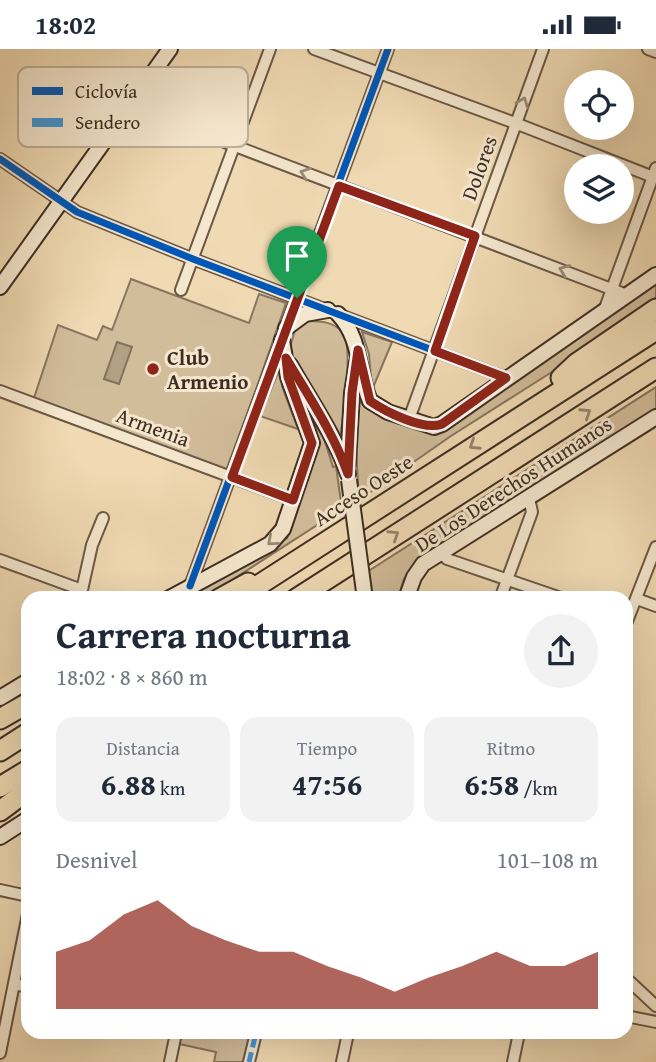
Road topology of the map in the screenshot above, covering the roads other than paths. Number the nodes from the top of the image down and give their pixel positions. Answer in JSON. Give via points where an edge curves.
{"nodes":[{"id":1,"x":170,"y":49,"type":"edge"},
{"id":2,"x":270,"y":49,"type":"edge"},
{"id":3,"x":314,"y":49,"type":"edge"},
{"id":4,"x":388,"y":49,"type":"edge"},
{"id":5,"x":543,"y":49,"type":"edge"},
{"id":6,"x":648,"y":49,"type":"edge"},
{"id":7,"x":656,"y":52,"type":"edge"},
{"id":8,"x":157,"y":67,"type":"edge"},
{"id":9,"x":379,"y":73,"type":"junction"},
{"id":10,"x":248,"y":105,"type":"edge"},
{"id":11,"x":515,"y":123,"type":"junction"},
{"id":12,"x":101,"y":147,"type":"edge"},
{"id":13,"x":232,"y":147,"type":"edge"},
{"id":14,"x":235,"y":147,"type":"edge"},
{"id":15,"x":0,"y":159,"type":"edge"},
{"id":16,"x":655,"y":174,"type":"edge"},
{"id":17,"x":339,"y":186,"type":"junction"},
{"id":18,"x":61,"y":203,"type":"junction"},
{"id":19,"x":475,"y":236,"type":"junction"},
{"id":20,"x":194,"y":259,"type":"junction"},
{"id":21,"x":656,"y":275,"type":"edge"},
{"id":22,"x":0,"y":287,"type":"edge"},
{"id":23,"x":612,"y":289,"type":"junction"},
{"id":24,"x":181,"y":290,"type":"dead end"},
{"id":25,"x":627,"y":295,"type":"junction"},
{"id":26,"x":297,"y":298,"type":"junction"},
{"id":27,"x":656,"y":309,"type":"edge"},
{"id":28,"x":604,"y":311,"type":"junction"},
{"id":29,"x":333,"y":312,"type":"junction"},
{"id":30,"x":656,"y":330,"type":"edge"},
{"id":31,"x":284,"y":334,"type":"junction"},
{"id":32,"x":358,"y":350,"type":"junction"},
{"id":33,"x":435,"y":351,"type":"junction"},
{"id":34,"x":286,"y":358,"type":"junction"},
{"id":35,"x":656,"y":369,"type":"edge"},
{"id":36,"x":506,"y":378,"type":"junction"},
{"id":37,"x":0,"y":391,"type":"edge"},
{"id":38,"x":656,"y":417,"type":"edge"},
{"id":39,"x":409,"y":419,"type":"junction"},
{"id":40,"x":511,"y":420,"type":"junction"},
{"id":41,"x":649,"y":429,"type":"edge"},
{"id":42,"x":232,"y":477,"type":"junction"},
{"id":43,"x":348,"y":477,"type":"junction"},
{"id":44,"x":529,"y":498,"type":"junction"},
{"id":45,"x":293,"y":500,"type":"junction"},
{"id":46,"x":103,"y":518,"type":"dead end"},
{"id":47,"x":335,"y":536,"type":"junction"},
{"id":48,"x":656,"y":547,"type":"edge"},
{"id":49,"x":440,"y":552,"type":"junction"},
{"id":50,"x":0,"y":560,"type":"edge"},
{"id":51,"x":508,"y":579,"type":"junction"},
{"id":52,"x":190,"y":586,"type":"junction"},
{"id":53,"x":74,"y":591,"type":"edge"},
{"id":54,"x":82,"y":591,"type":"edge"},
{"id":55,"x":182,"y":591,"type":"edge"},
{"id":56,"x":234,"y":591,"type":"edge"},
{"id":57,"x":249,"y":591,"type":"edge"},
{"id":58,"x":308,"y":591,"type":"edge"},
{"id":59,"x":364,"y":591,"type":"edge"},
{"id":60,"x":410,"y":591,"type":"edge"},
{"id":61,"x":503,"y":591,"type":"edge"},
{"id":62,"x":542,"y":591,"type":"edge"},
{"id":63,"x":637,"y":599,"type":"junction"},
{"id":64,"x":656,"y":606,"type":"edge"},
{"id":65,"x":633,"y":608,"type":"edge"},
{"id":66,"x":21,"y":685,"type":"edge"},
{"id":67,"x":0,"y":698,"type":"edge"},
{"id":68,"x":21,"y":707,"type":"edge"},
{"id":69,"x":0,"y":719,"type":"edge"},
{"id":70,"x":21,"y":738,"type":"edge"},
{"id":71,"x":0,"y":751,"type":"edge"},
{"id":72,"x":21,"y":774,"type":"edge"},
{"id":73,"x":0,"y":787,"type":"edge"},
{"id":74,"x":21,"y":795,"type":"edge"},
{"id":75,"x":0,"y":811,"type":"edge"},
{"id":76,"x":21,"y":824,"type":"edge"},
{"id":77,"x":0,"y":837,"type":"edge"},
{"id":78,"x":0,"y":890,"type":"edge"},
{"id":79,"x":21,"y":894,"type":"edge"},
{"id":80,"x":21,"y":949,"type":"edge"},
{"id":81,"x":14,"y":984,"type":"junction"},
{"id":82,"x":633,"y":985,"type":"edge"},
{"id":83,"x":21,"y":986,"type":"edge"},
{"id":84,"x":656,"y":1006,"type":"edge"},
{"id":85,"x":633,"y":1017,"type":"edge"},
{"id":86,"x":656,"y":1022,"type":"edge"},
{"id":87,"x":175,"y":1039,"type":"edge"},
{"id":88,"x":255,"y":1039,"type":"edge"},
{"id":89,"x":347,"y":1039,"type":"edge"},
{"id":90,"x":518,"y":1039,"type":"edge"},
{"id":91,"x":0,"y":1053,"type":"edge"},
{"id":92,"x":170,"y":1062,"type":"edge"},
{"id":93,"x":249,"y":1062,"type":"edge"},
{"id":94,"x":342,"y":1062,"type":"edge"},
{"id":95,"x":513,"y":1062,"type":"edge"}],
"edges":[{"from":1,"to":8,"type":"street"},
{"from":2,"to":10,"type":"street"},
{"from":3,"to":9,"type":"street"},
{"from":4,"to":9,"type":"street"},
{"from":11,"to":5,"type":"street","name":"Dolores","one_way":true},
{"from":6,"to":7,"type":"street"},
{"from":9,"to":11,"type":"street"},
{"from":9,"to":17,"type":"street"},
{"from":11,"to":16,"type":"street"},
{"from":11,"to":19,"type":"street","name":"Dolores"},
{"from":12,"to":18,"type":"street"},
{"from":13,"to":20,"type":"street"},
{"from":17,"to":14,"type":"street","one_way":true},
{"from":15,"to":18,"type":"street"},
{"from":16,"to":23,"type":"street"},
{"from":17,"to":19,"type":"street"},
{"from":17,"to":26,"type":"street"},
{"from":18,"to":20,"type":"street"},
{"from":18,"to":22,"type":"street"},
{"from":23,"to":19,"type":"street","one_way":true},
{"from":19,"to":33,"type":"street","name":"Dolores"},
{"from":20,"to":24,"type":"street"},
{"from":20,"to":26,"type":"street"},
{"from":21,"to":25,"type":"street"},
{"from":23,"to":25,"type":"street"},
{"from":23,"to":28,"type":"street"},
{"from":25,"to":28,"type":"street"},
{"from":26,"to":29,"type":"street"},
{"from":26,"to":31,"type":"street"},
{"from":27,"to":40,"type":"highway","via":[[578,363]]},
{"from":28,"to":36,"type":"street"},
{"from":29,"to":31,"type":"street","via":[[304,314]]},
{"from":29,"to":32,"type":"street","via":[[350,328]]},
{"from":29,"to":33,"type":"street"},
{"from":30,"to":40,"type":"highway","name":"Acceso Oeste"},
{"from":31,"to":34,"type":"street"},
{"from":31,"to":42,"type":"street"},
{"from":32,"to":39,"type":"street","via":[[370,401]]},
{"from":32,"to":43,"type":"street"},
{"from":33,"to":36,"type":"street"},
{"from":33,"to":39,"type":"street","name":"Dolores"},
{"from":34,"to":43,"type":"street","via":[[324,419]]},
{"from":34,"to":45,"type":"street","via":[[290,384],[312,443]]},
{"from":58,"to":35,"type":"highway","one_way":true},
{"from":36,"to":39,"type":"street","via":[[442,424],[434,427]]},
{"from":37,"to":42,"type":"street","name":"Armenia"},
{"from":38,"to":41,"type":"street","name":"De Los Derechos Humanos"},
{"from":40,"to":47,"type":"highway","name":"Acceso Oeste","one_way":true},
{"from":41,"to":44,"type":"street","name":"De Los Derechos Humanos"},
{"from":42,"to":45,"type":"street","name":"Armenia"},
{"from":42,"to":52,"type":"street"},
{"from":43,"to":59,"type":"street","bridge":true},
{"from":44,"to":49,"type":"street","name":"De Los Derechos Humanos"},
{"from":44,"to":51,"type":"street","via":[[532,512]]},
{"from":45,"to":52,"type":"street","one_way":true,"via":[[284,529],[270,544]]},
{"from":46,"to":54,"type":"street"},
{"from":47,"to":56,"type":"highway"},
{"from":47,"to":57,"type":"highway","name":"Acceso Oeste"},
{"from":48,"to":63,"type":"street"},
{"from":49,"to":51,"type":"street","via":[[447,559]]},
{"from":49,"to":60,"type":"street","name":"De Los Derechos Humanos","via":[[418,571]]},
{"from":50,"to":53,"type":"street"},
{"from":51,"to":61,"type":"street"},
{"from":51,"to":62,"type":"street"},
{"from":52,"to":55,"type":"street"},
{"from":63,"to":64,"type":"street"},
{"from":63,"to":65,"type":"street"},
{"from":66,"to":67,"type":"street"},
{"from":68,"to":69,"type":"highway"},
{"from":70,"to":71,"type":"highway"},
{"from":72,"to":73,"type":"highway"},
{"from":74,"to":75,"type":"highway"},
{"from":76,"to":77,"type":"street"},
{"from":78,"to":79,"type":"street"},
{"from":80,"to":81,"type":"street"},
{"from":81,"to":83,"type":"street"},
{"from":81,"to":91,"type":"street"},
{"from":82,"to":84,"type":"street"},
{"from":85,"to":86,"type":"street"},
{"from":87,"to":92,"type":"street"},
{"from":88,"to":93,"type":"street"},
{"from":89,"to":94,"type":"street"},
{"from":90,"to":95,"type":"street"}]}
